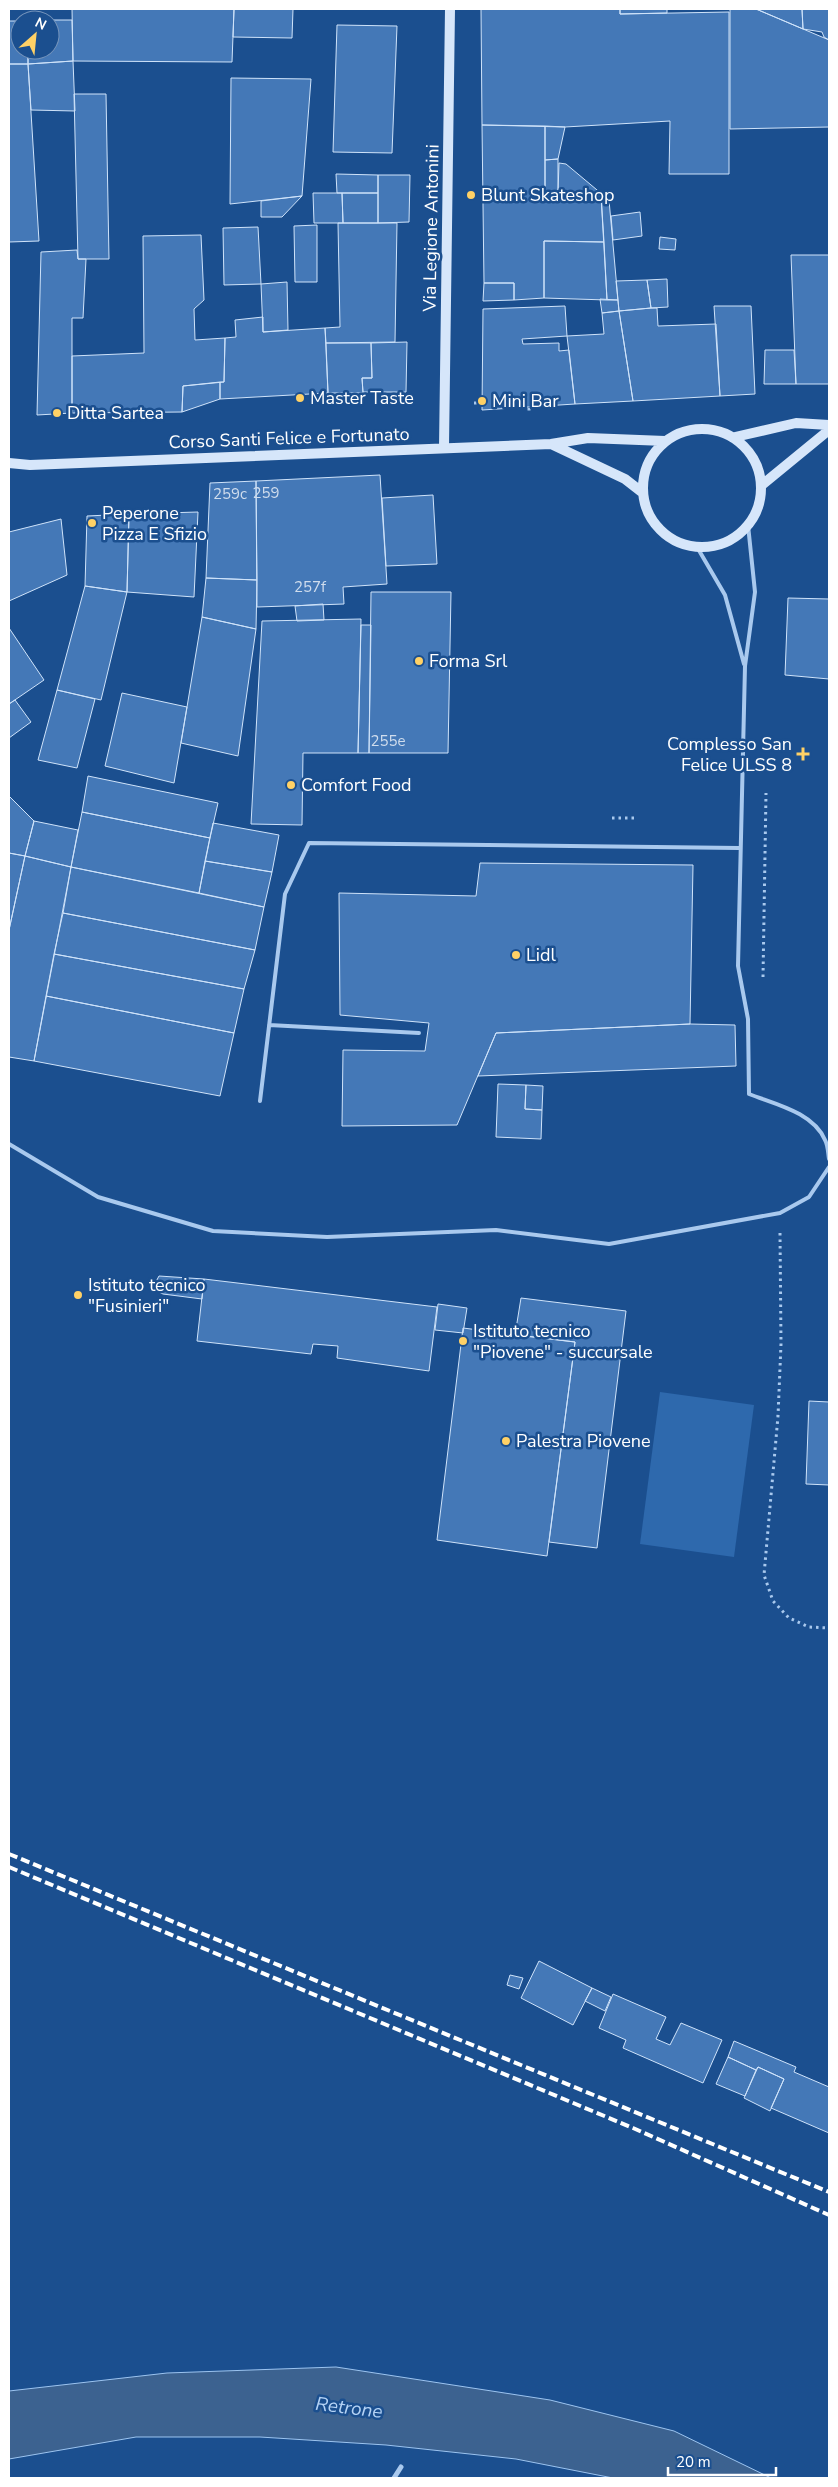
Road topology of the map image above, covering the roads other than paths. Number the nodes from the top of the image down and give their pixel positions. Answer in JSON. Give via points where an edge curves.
{"nodes":[{"id":1,"x":450,"y":9,"type":"edge"},
{"id":2,"x":829,"y":425,"type":"edge"},
{"id":3,"x":829,"y":430,"type":"edge"},
{"id":4,"x":735,"y":438,"type":"junction"},
{"id":5,"x":665,"y":441,"type":"junction"},
{"id":6,"x":551,"y":444,"type":"junction"},
{"id":7,"x":444,"y":447,"type":"junction"},
{"id":8,"x":9,"y":462,"type":"edge"},
{"id":9,"x":30,"y":465,"type":"junction"},
{"id":10,"x":9,"y":471,"type":"edge"},
{"id":11,"x":762,"y":485,"type":"junction"},
{"id":12,"x":643,"y":493,"type":"junction"},
{"id":13,"x":748,"y":525,"type":"junction"},
{"id":14,"x":697,"y":547,"type":"junction"},
{"id":15,"x":745,"y":666,"type":"junction"},
{"id":16,"x":739,"y":848,"type":"junction"},
{"id":17,"x":269,"y":1025,"type":"junction"},
{"id":18,"x":419,"y":1034,"type":"dead end"},
{"id":19,"x":260,"y":1101,"type":"dead end"},
{"id":20,"x":9,"y":1144,"type":"edge"},
{"id":21,"x":829,"y":1159,"type":"edge"},
{"id":22,"x":829,"y":1167,"type":"edge"},
{"id":23,"x":401,"y":2467,"type":"dead end"},
{"id":24,"x":394,"y":2478,"type":"edge"}],
"edges":[{"from":1,"to":7,"type":"main road","name":"Via Legione Antonini"},
{"from":2,"to":4,"type":"main road","via":[[796,423]]},
{"from":3,"to":11,"type":"main road"},
{"from":4,"to":5,"type":"main road","via":[[718,430],[699,428],[681,432]]},
{"from":4,"to":11,"type":"main road","via":[[754,458]]},
{"from":5,"to":6,"type":"main road","name":"Corso Santi Felice e Fortunato","via":[[588,438]]},
{"from":5,"to":12,"type":"main road","via":[[652,456],[644,474]]},
{"from":6,"to":7,"type":"main road","name":"Corso Santi Felice e Fortunato"},
{"from":6,"to":12,"type":"main road","name":"Corso Santi Felice e Fortunato","via":[[625,479]]},
{"from":7,"to":9,"type":"main road","name":"Corso Santi Felice e Fortunato"},
{"from":8,"to":9,"type":"main road"},
{"from":9,"to":10,"type":"main road"},
{"from":11,"to":13,"type":"main road","via":[[761,499]]},
{"from":12,"to":14,"type":"main road","via":[[647,509],[666,535]]},
{"from":13,"to":14,"type":"main road","via":[[725,542]]},
{"from":13,"to":15,"type":"lane","via":[[755,592]]},
{"from":14,"to":15,"type":"lane","via":[[725,595]]},
{"from":15,"to":16,"type":"lane"},
{"from":16,"to":17,"type":"lane","via":[[309,843],[285,894]]},
{"from":16,"to":21,"type":"lane","via":[[738,966],[748,1019],[749,1094],[812,1122],[825,1140]]},
{"from":17,"to":18,"type":"lane"},
{"from":17,"to":19,"type":"lane"},
{"from":20,"to":22,"type":"lane","via":[[98,1197],[214,1231],[327,1237],[496,1230],[610,1244],[780,1213],[809,1198]]},
{"from":23,"to":24,"type":"street"}]}
